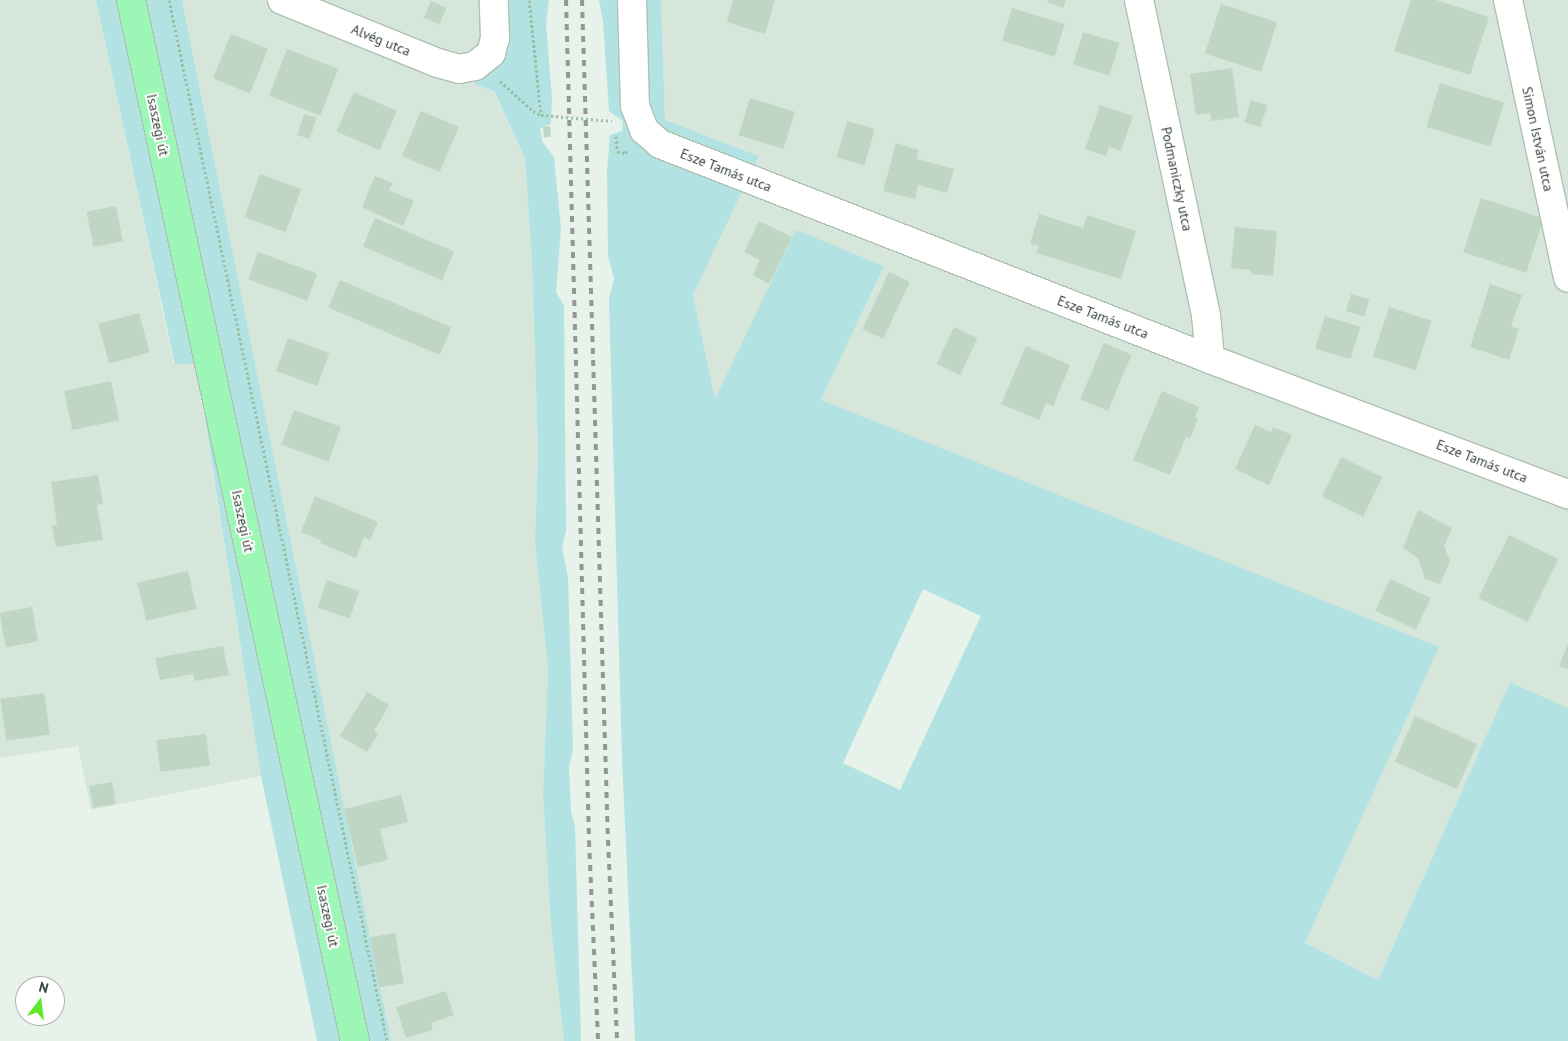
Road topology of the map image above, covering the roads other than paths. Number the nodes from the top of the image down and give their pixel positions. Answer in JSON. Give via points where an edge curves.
{"nodes":[{"id":1,"x":131,"y":0,"type":"edge"},
{"id":2,"x":282,"y":0,"type":"edge"},
{"id":3,"x":494,"y":0,"type":"edge"},
{"id":4,"x":632,"y":0,"type":"edge"},
{"id":5,"x":1139,"y":0,"type":"edge"},
{"id":6,"x":1508,"y":0,"type":"edge"},
{"id":7,"x":1568,"y":278,"type":"edge"},
{"id":8,"x":1210,"y":359,"type":"junction"},
{"id":9,"x":1568,"y":494,"type":"edge"},
{"id":10,"x":356,"y":1041,"type":"edge"}],
"edges":[{"from":1,"to":10,"type":"main road","name":"Isaszegi út"},
{"from":2,"to":3,"type":"street","name":"Alvég utca","via":[[450,68],[467,69],[481,63],[491,52]]},
{"from":4,"to":8,"type":"street","name":"Esze Tamás utca","via":[[633,89],[638,115],[644,130],[660,144]]},
{"from":5,"to":8,"type":"street","name":"Podmaniczky utca","via":[[1206,315]]},
{"from":6,"to":7,"type":"street","name":"Simon István utca"},
{"from":8,"to":9,"type":"street","name":"Esze Tamás utca"}]}
